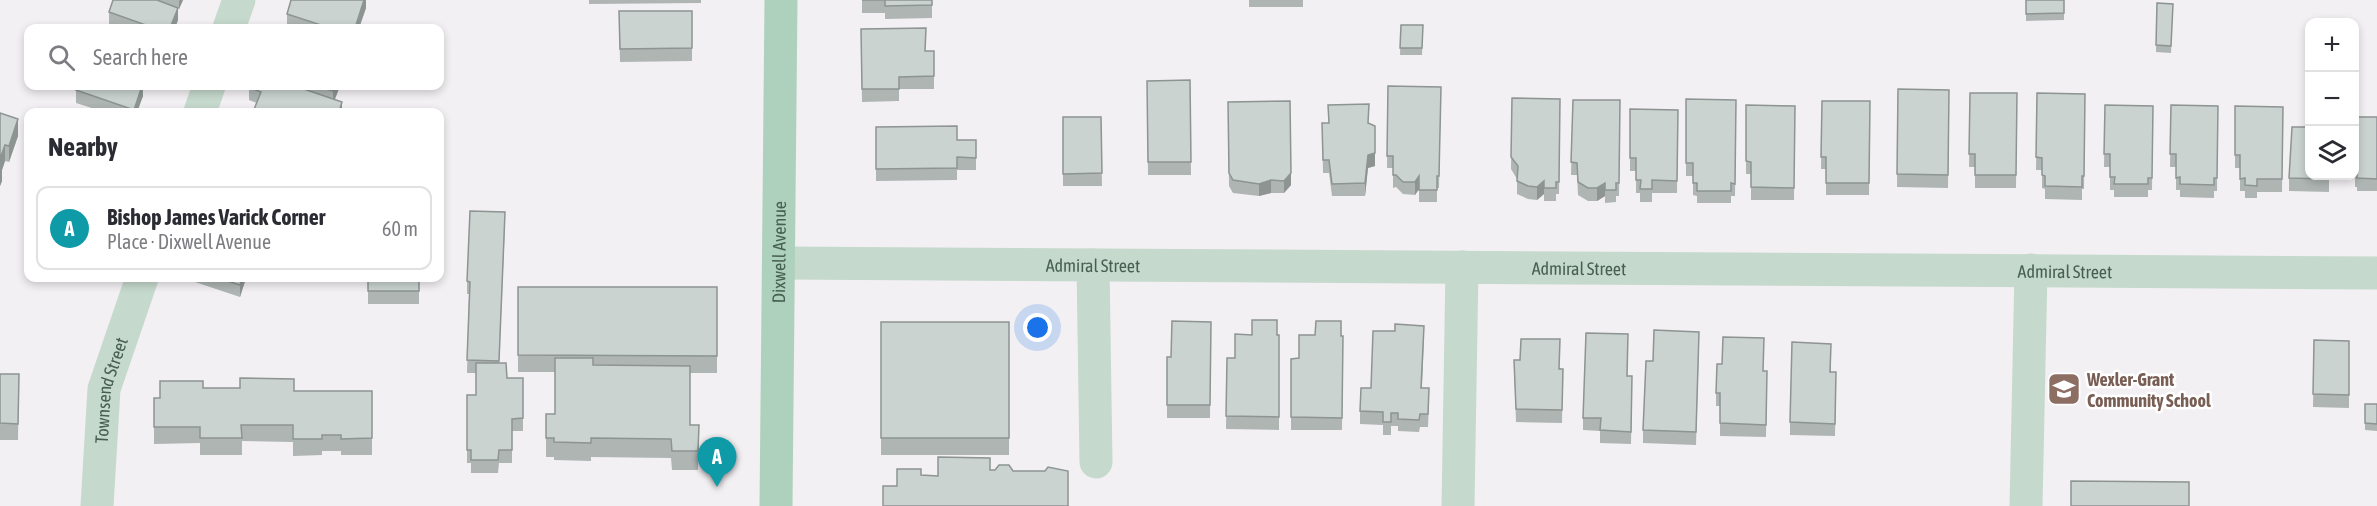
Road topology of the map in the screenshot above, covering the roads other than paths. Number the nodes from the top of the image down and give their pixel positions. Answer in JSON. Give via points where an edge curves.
{"nodes":[{"id":1,"x":239,"y":0,"type":"edge"},
{"id":2,"x":781,"y":0,"type":"edge"},
{"id":3,"x":230,"y":24,"type":"edge"},
{"id":4,"x":208,"y":90,"type":"edge"},
{"id":5,"x":201,"y":108,"type":"edge"},
{"id":6,"x":778,"y":263,"type":"junction"},
{"id":7,"x":1093,"y":265,"type":"junction"},
{"id":8,"x":1462,"y":267,"type":"junction"},
{"id":9,"x":2031,"y":270,"type":"junction"},
{"id":10,"x":2377,"y":273,"type":"edge"},
{"id":11,"x":141,"y":282,"type":"edge"},
{"id":12,"x":1096,"y":462,"type":"dead end"},
{"id":13,"x":96,"y":506,"type":"edge"},
{"id":14,"x":776,"y":506,"type":"edge"},
{"id":15,"x":1458,"y":506,"type":"edge"},
{"id":16,"x":2026,"y":506,"type":"edge"}],
"edges":[{"from":1,"to":3,"type":"street"},
{"from":2,"to":6,"type":"main road","name":"Dixwell Avenue"},
{"from":4,"to":5,"type":"street"},
{"from":6,"to":7,"type":"street","name":"Admiral Street"},
{"from":6,"to":14,"type":"main road","name":"Dixwell Avenue"},
{"from":7,"to":8,"type":"street","name":"Admiral Street"},
{"from":7,"to":12,"type":"street"},
{"from":8,"to":9,"type":"street","name":"Admiral Street"},
{"from":8,"to":15,"type":"street"},
{"from":9,"to":10,"type":"street","name":"Admiral Street"},
{"from":9,"to":16,"type":"street"},
{"from":11,"to":13,"type":"street","name":"Townsend Street","via":[[104,389]]}]}
